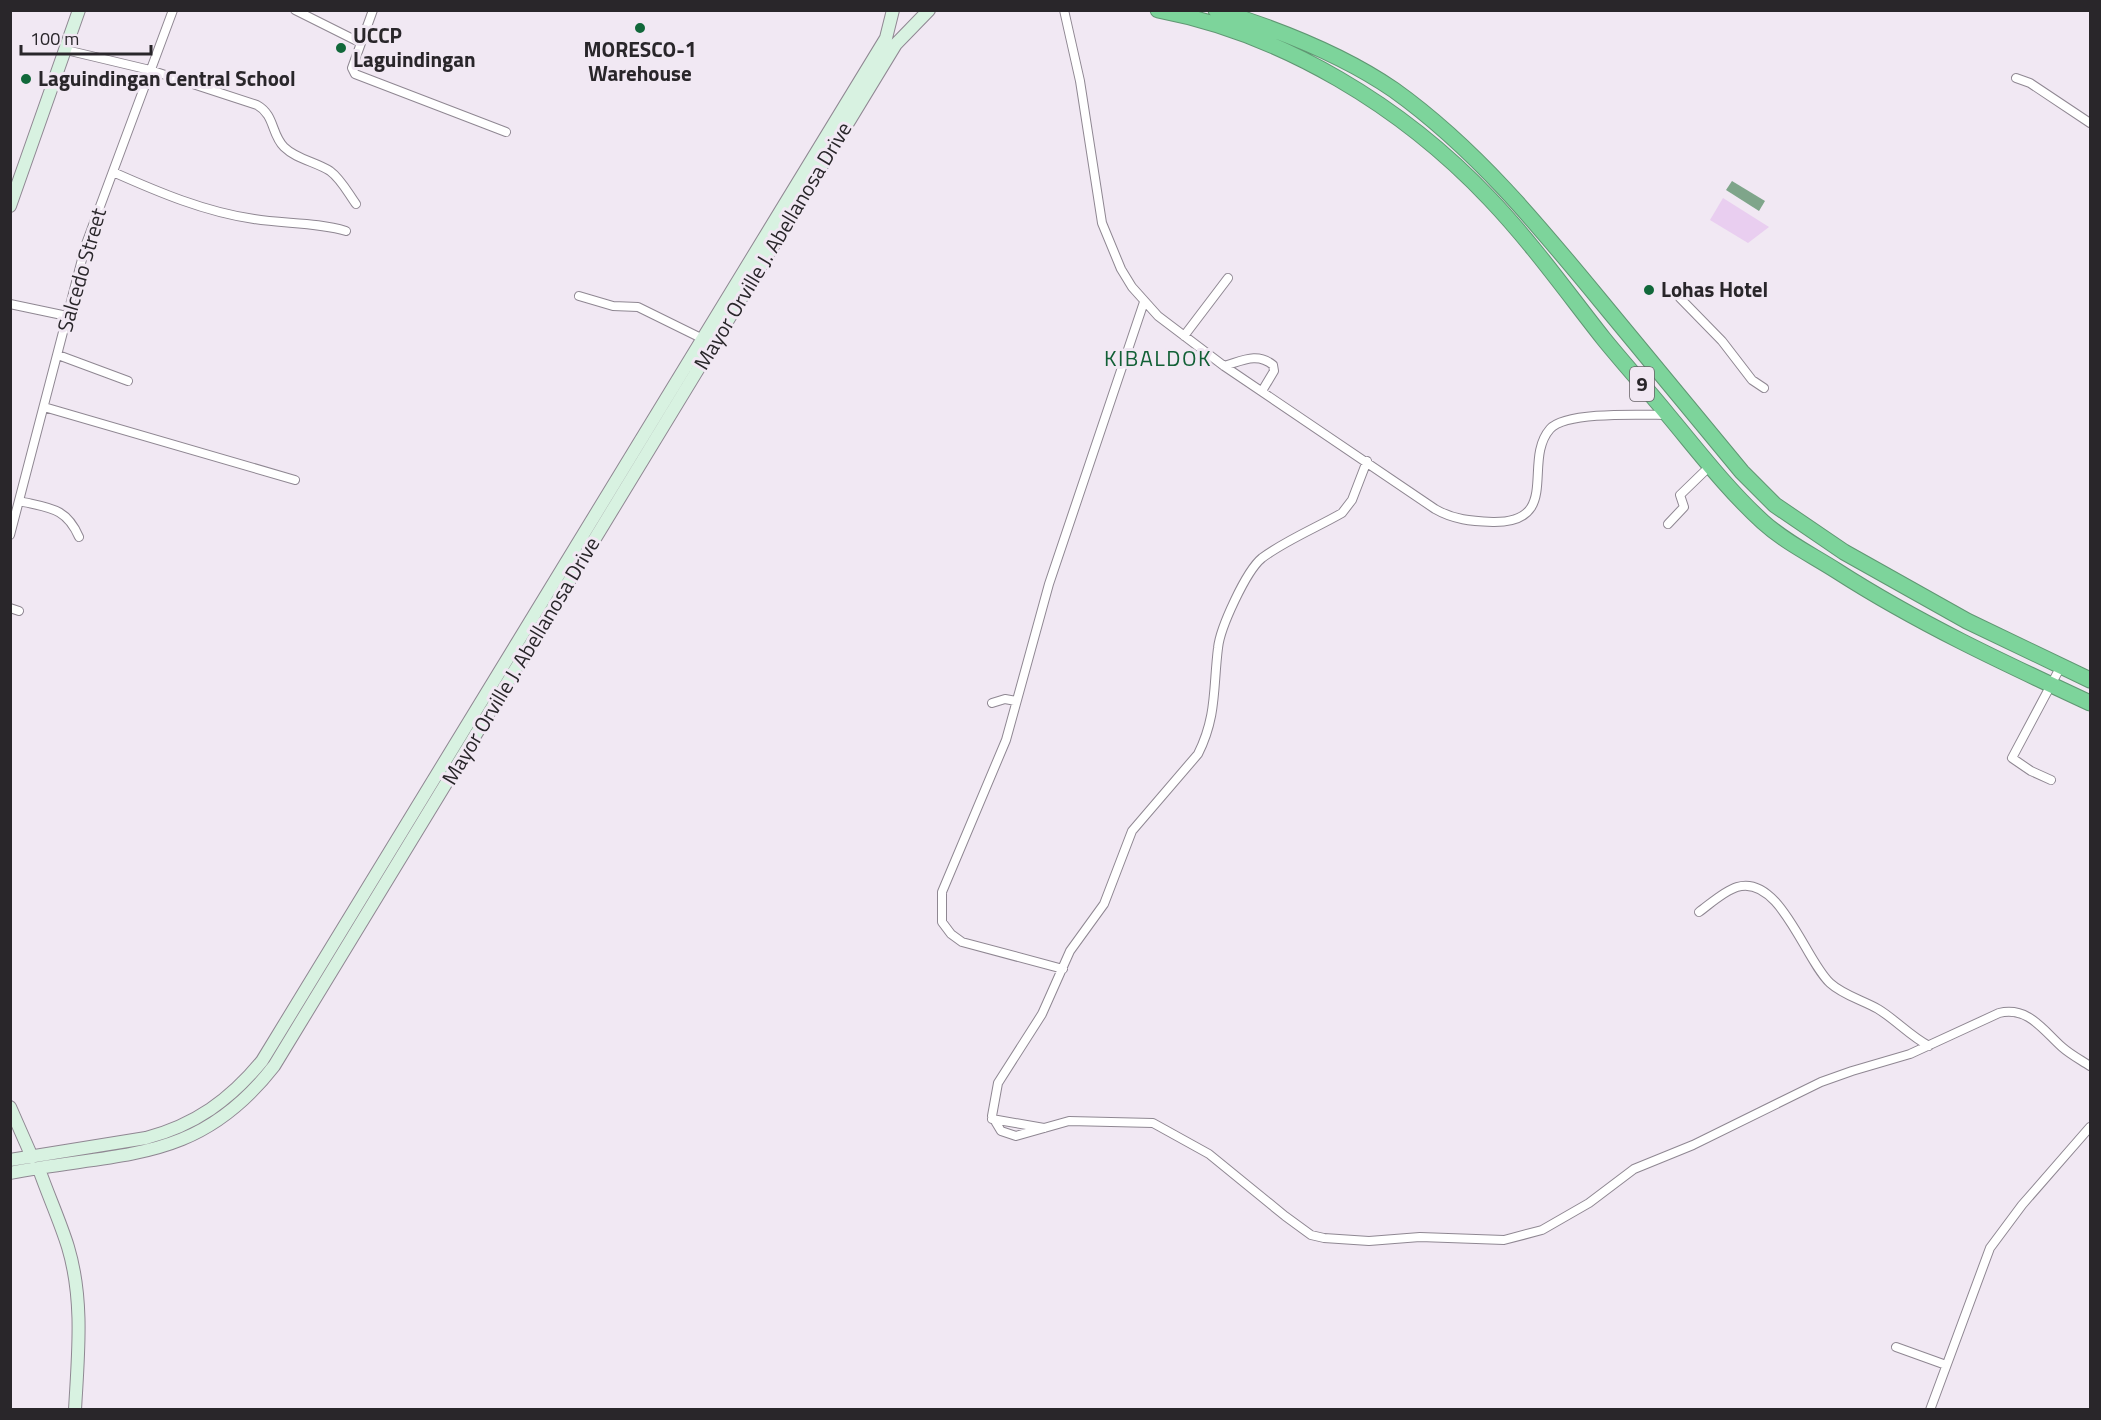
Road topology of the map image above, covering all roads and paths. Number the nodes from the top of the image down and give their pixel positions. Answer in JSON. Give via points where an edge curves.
{"nodes":[{"id":1,"x":79,"y":10,"type":"edge"},
{"id":2,"x":173,"y":10,"type":"edge"},
{"id":3,"x":295,"y":10,"type":"edge"},
{"id":4,"x":373,"y":10,"type":"edge"},
{"id":5,"x":893,"y":10,"type":"edge"},
{"id":6,"x":929,"y":10,"type":"edge"},
{"id":7,"x":1064,"y":10,"type":"edge"},
{"id":8,"x":1158,"y":10,"type":"edge"},
{"id":9,"x":1216,"y":10,"type":"edge"},
{"id":10,"x":1276,"y":31,"type":"junction"},
{"id":11,"x":361,"y":43,"type":"junction"},
{"id":12,"x":1270,"y":46,"type":"junction"},
{"id":13,"x":66,"y":50,"type":"junction"},
{"id":14,"x":150,"y":70,"type":"junction"},
{"id":15,"x":2016,"y":78,"type":"dead end"},
{"id":16,"x":2091,"y":123,"type":"edge"},
{"id":17,"x":506,"y":132,"type":"dead end"},
{"id":18,"x":114,"y":172,"type":"junction"},
{"id":19,"x":356,"y":204,"type":"dead end"},
{"id":20,"x":10,"y":206,"type":"edge"},
{"id":21,"x":346,"y":231,"type":"dead end"},
{"id":22,"x":1228,"y":278,"type":"dead end"},
{"id":23,"x":579,"y":296,"type":"dead end"},
{"id":24,"x":1680,"y":298,"type":"dead end"},
{"id":25,"x":1143,"y":302,"type":"junction"},
{"id":26,"x":10,"y":304,"type":"edge"},
{"id":27,"x":68,"y":316,"type":"junction"},
{"id":28,"x":1184,"y":336,"type":"junction"},
{"id":29,"x":701,"y":338,"type":"junction"},
{"id":30,"x":58,"y":355,"type":"junction"},
{"id":31,"x":1224,"y":366,"type":"junction"},
{"id":32,"x":128,"y":381,"type":"dead end"},
{"id":33,"x":1764,"y":388,"type":"dead end"},
{"id":34,"x":1262,"y":391,"type":"junction"},
{"id":35,"x":44,"y":407,"type":"junction"},
{"id":36,"x":1669,"y":415,"type":"junction"},
{"id":37,"x":1367,"y":462,"type":"junction"},
{"id":38,"x":1710,"y":466,"type":"junction"},
{"id":39,"x":295,"y":480,"type":"dead end"},
{"id":40,"x":19,"y":501,"type":"junction"},
{"id":41,"x":1775,"y":505,"type":"junction"},
{"id":42,"x":1764,"y":523,"type":"junction"},
{"id":43,"x":1668,"y":524,"type":"dead end"},
{"id":44,"x":10,"y":535,"type":"edge"},
{"id":45,"x":79,"y":537,"type":"dead end"},
{"id":46,"x":2061,"y":666,"type":"junction"},
{"id":47,"x":2091,"y":680,"type":"edge"},
{"id":48,"x":2051,"y":685,"type":"junction"},
{"id":49,"x":1016,"y":701,"type":"junction"},
{"id":50,"x":992,"y":703,"type":"dead end"},
{"id":51,"x":2091,"y":703,"type":"edge"},
{"id":52,"x":2051,"y":780,"type":"dead end"},
{"id":53,"x":1699,"y":912,"type":"dead end"},
{"id":54,"x":1063,"y":969,"type":"junction"},
{"id":55,"x":1929,"y":1046,"type":"junction"},
{"id":56,"x":2091,"y":1066,"type":"edge"},
{"id":57,"x":10,"y":1107,"type":"edge"},
{"id":58,"x":2091,"y":1127,"type":"edge"},
{"id":59,"x":171,"y":1138,"type":"junction"},
{"id":60,"x":32,"y":1157,"type":"junction"},
{"id":61,"x":10,"y":1160,"type":"edge"},
{"id":62,"x":39,"y":1169,"type":"junction"},
{"id":63,"x":10,"y":1173,"type":"edge"},
{"id":64,"x":1896,"y":1347,"type":"dead end"},
{"id":65,"x":1946,"y":1365,"type":"junction"},
{"id":66,"x":75,"y":1410,"type":"edge"},
{"id":67,"x":1930,"y":1410,"type":"edge"}],
"edges":[{"from":1,"to":13,"type":"main road"},
{"from":2,"to":14,"type":"street","name":"Salcedo Street"},
{"from":3,"to":11,"type":"street"},
{"from":4,"to":11,"type":"street"},
{"from":5,"to":29,"type":"main road","name":"Mayor Orville J. Abellanosa Drive","via":[[885,38]]},
{"from":6,"to":59,"type":"main road","name":"Mayor Orville J. Abellanosa Drive","via":[[896,44],[274,1066],[230,1114],[203,1132]]},
{"from":7,"to":25,"type":"street","via":[[1080,81],[1102,223],[1122,269]]},
{"from":8,"to":12,"type":"highway","number":"9","via":[[1225,27]]},
{"from":9,"to":10,"type":"highway","number":"9"},
{"from":10,"to":12,"type":"highway"},
{"from":10,"to":41,"type":"highway","number":"9","via":[[1392,90],[1462,147],[1542,230],[1742,472]]},
{"from":11,"to":17,"type":"street","via":[[352,68],[355,74]]},
{"from":12,"to":36,"type":"highway","number":"9","via":[[1374,100],[1444,155],[1513,224]]},
{"from":13,"to":14,"type":"street"},
{"from":13,"to":20,"type":"main road"},
{"from":14,"to":18,"type":"street","name":"Salcedo Street"},
{"from":14,"to":19,"type":"street","via":[[265,109],[285,148],[330,171]]},
{"from":15,"to":16,"type":"street"},
{"from":18,"to":21,"type":"street","via":[[182,200],[227,213]]},
{"from":18,"to":27,"type":"street","name":"Salcedo Street","via":[[86,244]]},
{"from":22,"to":28,"type":"street"},
{"from":23,"to":29,"type":"street","via":[[592,302],[638,307]]},
{"from":24,"to":33,"type":"street","via":[[1722,341],[1752,380]]},
{"from":25,"to":28,"type":"street"},
{"from":25,"to":49,"type":"street","via":[[1049,584]]},
{"from":26,"to":27,"type":"street"},
{"from":27,"to":30,"type":"street","name":"Salcedo Street"},
{"from":28,"to":31,"type":"street"},
{"from":29,"to":59,"type":"main road","name":"Mayor Orville J. Abellanosa Drive","via":[[262,1061],[221,1104]]},
{"from":30,"to":32,"type":"street"},
{"from":30,"to":35,"type":"street","name":"Salcedo Street"},
{"from":31,"to":34,"type":"street"},
{"from":31,"to":34,"type":"street","via":[[1258,356],[1266,359],[1274,371]]},
{"from":34,"to":37,"type":"street"},
{"from":35,"to":39,"type":"street"},
{"from":35,"to":40,"type":"street","name":"Salcedo Street"},
{"from":36,"to":37,"type":"street","via":[[1573,418],[1556,425],[1543,442],[1533,504],[1514,520],[1467,521],[1450,517]]},
{"from":36,"to":38,"type":"highway","number":"9"},
{"from":37,"to":54,"type":"street","via":[[1348,507],[1262,559],[1239,593],[1219,639],[1216,699],[1203,744],[1132,831],[1108,896],[1070,951]]},
{"from":38,"to":42,"type":"highway","number":"9"},
{"from":38,"to":43,"type":"street","via":[[1680,495],[1684,507]]},
{"from":40,"to":44,"type":"street","name":"Salcedo Street"},
{"from":40,"to":45,"type":"street","via":[[64,514]]},
{"from":41,"to":42,"type":"highway"},
{"from":41,"to":46,"type":"highway","number":"9","via":[[1921,597]]},
{"from":42,"to":48,"type":"highway","number":"9","via":[[1910,616]]},
{"from":46,"to":47,"type":"highway","number":"9"},
{"from":46,"to":48,"type":"street"},
{"from":48,"to":51,"type":"highway","number":"9"},
{"from":48,"to":52,"type":"street","via":[[2012,758]]},
{"from":49,"to":50,"type":"street"},
{"from":49,"to":54,"type":"street","via":[[997,762],[945,883],[942,922],[962,942]]},
{"from":53,"to":55,"type":"street","via":[[1738,887],[1763,890],[1801,938],[1830,984],[1880,1010]]},
{"from":54,"to":55,"type":"street","via":[[1042,1014],[998,1083],[992,1119],[1001,1131],[1024,1135],[1069,1121],[1153,1123],[1209,1154],[1285,1216],[1324,1238],[1504,1240],[1542,1230],[1589,1203],[1640,1166],[1693,1145],[1821,1082]]},
{"from":55,"to":56,"type":"street","via":[[1991,1015],[2014,1010],[2034,1020],[2066,1050]]},
{"from":57,"to":60,"type":"main road"},
{"from":58,"to":65,"type":"street","via":[[1990,1248]]},
{"from":59,"to":60,"type":"main road","name":"Mayor Orville J. Abellanosa Drive","via":[[146,1138]]},
{"from":59,"to":62,"type":"main road","name":"Mayor Orville J. Abellanosa Drive"},
{"from":60,"to":61,"type":"main road","name":"Mayor Orville J. Abellanosa Drive"},
{"from":62,"to":63,"type":"main road","name":"Mayor Orville J. Abellanosa Drive"},
{"from":62,"to":66,"type":"main road","via":[[68,1246],[76,1283],[79,1336]]},
{"from":64,"to":65,"type":"street"},
{"from":65,"to":67,"type":"street"}]}
